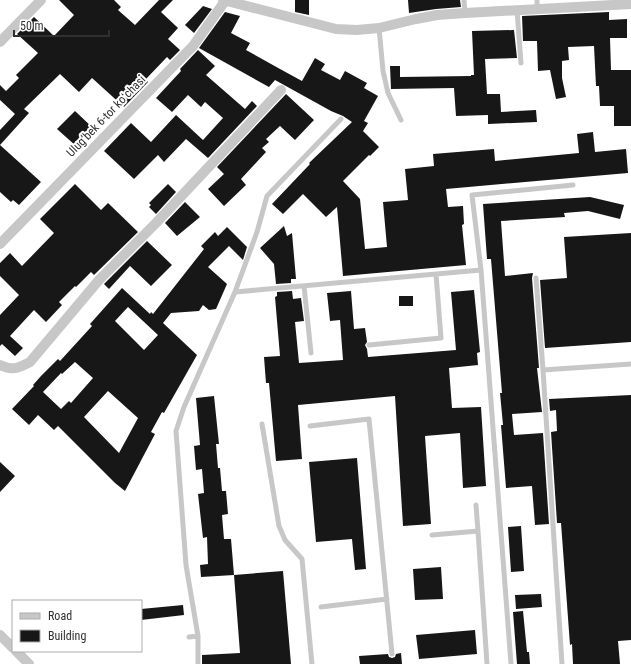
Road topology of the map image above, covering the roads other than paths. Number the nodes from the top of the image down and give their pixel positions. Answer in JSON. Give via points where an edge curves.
{"nodes":[{"id":1,"x":41,"y":0,"type":"edge"},
{"id":2,"x":224,"y":0,"type":"edge"},
{"id":3,"x":464,"y":0,"type":"edge"},
{"id":4,"x":537,"y":4,"type":"edge"},
{"id":5,"x":631,"y":4,"type":"edge"},
{"id":6,"x":517,"y":10,"type":"junction"},
{"id":7,"x":465,"y":13,"type":"junction"},
{"id":8,"x":379,"y":28,"type":"junction"},
{"id":9,"x":0,"y":42,"type":"edge"},
{"id":10,"x":521,"y":63,"type":"dead end"},
{"id":11,"x":281,"y":90,"type":"dead end"},
{"id":12,"x":341,"y":120,"type":"dead end"},
{"id":13,"x":401,"y":120,"type":"dead end"},
{"id":14,"x":573,"y":185,"type":"dead end"},
{"id":15,"x":0,"y":244,"type":"edge"},
{"id":16,"x":481,"y":270,"type":"junction"},
{"id":17,"x":436,"y":274,"type":"junction"},
{"id":18,"x":536,"y":278,"type":"dead end"},
{"id":19,"x":304,"y":286,"type":"junction"},
{"id":20,"x":235,"y":292,"type":"junction"},
{"id":21,"x":368,"y":345,"type":"dead end"},
{"id":22,"x":311,"y":353,"type":"dead end"},
{"id":23,"x":631,"y":364,"type":"edge"},
{"id":24,"x":0,"y":365,"type":"edge"},
{"id":25,"x":543,"y":370,"type":"junction"},
{"id":26,"x":262,"y":424,"type":"dead end"},
{"id":27,"x":310,"y":426,"type":"dead end"},
{"id":28,"x":476,"y":505,"type":"dead end"},
{"id":29,"x":478,"y":531,"type":"junction"},
{"id":30,"x":432,"y":534,"type":"dead end"},
{"id":31,"x":387,"y":599,"type":"junction"},
{"id":32,"x":320,"y":607,"type":"dead end"},
{"id":33,"x":0,"y":635,"type":"edge"},
{"id":34,"x":198,"y":636,"type":"junction"},
{"id":35,"x":189,"y":637,"type":"dead end"},
{"id":36,"x":12,"y":647,"type":"edge"},
{"id":37,"x":17,"y":652,"type":"edge"},
{"id":38,"x":392,"y":654,"type":"dead end"},
{"id":39,"x":29,"y":664,"type":"edge"},
{"id":40,"x":198,"y":664,"type":"edge"},
{"id":41,"x":312,"y":664,"type":"edge"},
{"id":42,"x":487,"y":664,"type":"edge"},
{"id":43,"x":511,"y":664,"type":"edge"},
{"id":44,"x":562,"y":664,"type":"edge"}],
"edges":[{"from":1,"to":9,"type":"street"},
{"from":2,"to":8,"type":"street","via":[[336,29]]},
{"from":2,"to":15,"type":"street","name":"Ulug‘bek 6-tor koʻchasi","via":[[193,46]]},
{"from":3,"to":7,"type":"lane"},
{"from":4,"to":5,"type":"street"},
{"from":4,"to":6,"type":"street"},
{"from":6,"to":7,"type":"street"},
{"from":6,"to":10,"type":"lane"},
{"from":7,"to":8,"type":"street","via":[[416,19]]},
{"from":8,"to":13,"type":"lane","via":[[388,93]]},
{"from":11,"to":24,"type":"street","via":[[99,280],[30,362],[11,369]]},
{"from":12,"to":20,"type":"lane","via":[[267,196]]},
{"from":14,"to":16,"type":"lane","via":[[472,195]]},
{"from":16,"to":17,"type":"lane"},
{"from":16,"to":43,"type":"lane"},
{"from":17,"to":19,"type":"lane"},
{"from":17,"to":21,"type":"lane","via":[[441,338]]},
{"from":18,"to":25,"type":"lane"},
{"from":19,"to":20,"type":"lane"},
{"from":19,"to":22,"type":"lane"},
{"from":20,"to":34,"type":"lane","via":[[184,407],[176,431],[186,565]]},
{"from":23,"to":25,"type":"lane"},
{"from":25,"to":44,"type":"lane"},
{"from":26,"to":41,"type":"lane","via":[[279,526],[285,540],[302,559]]},
{"from":27,"to":31,"type":"lane","via":[[369,419]]},
{"from":28,"to":29,"type":"lane"},
{"from":29,"to":30,"type":"lane"},
{"from":29,"to":42,"type":"lane"},
{"from":31,"to":32,"type":"lane"},
{"from":31,"to":38,"type":"lane"},
{"from":33,"to":36,"type":"street"},
{"from":34,"to":35,"type":"lane"},
{"from":34,"to":40,"type":"lane"},
{"from":37,"to":39,"type":"street"}]}
